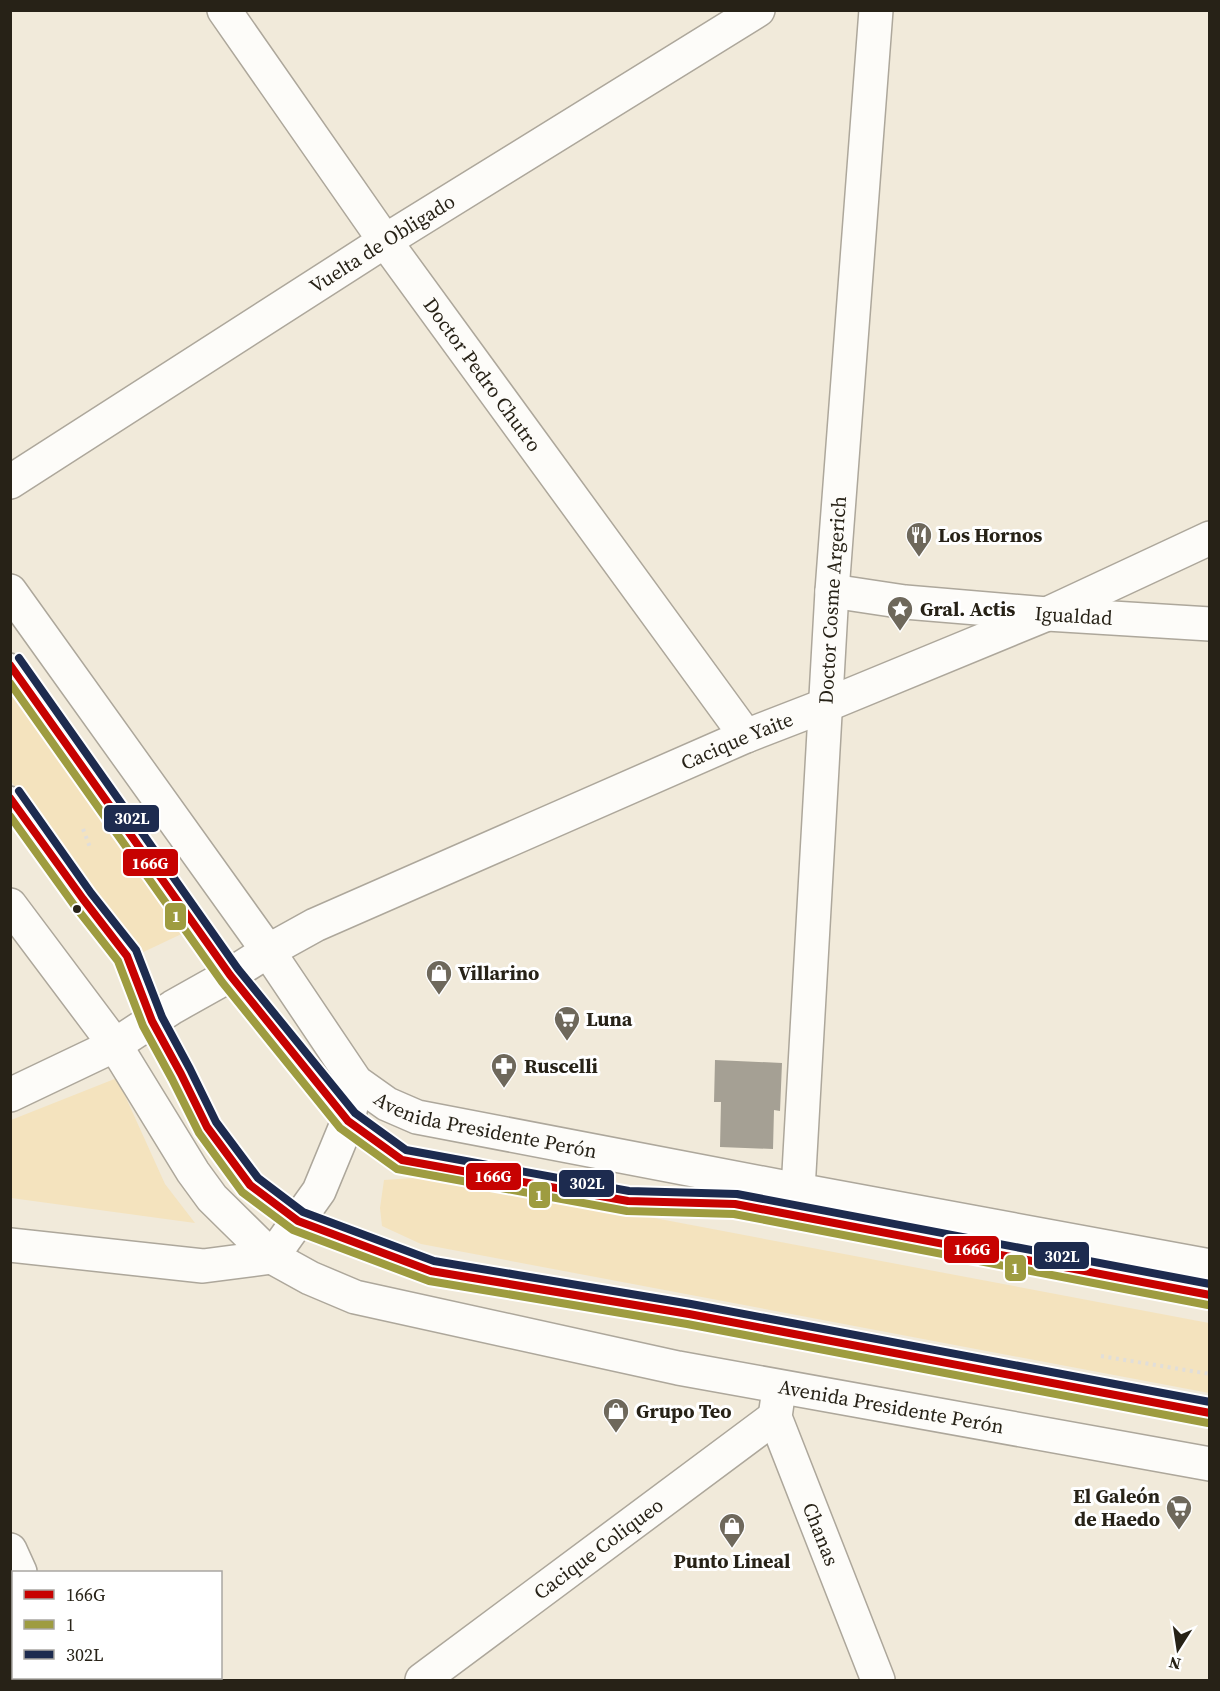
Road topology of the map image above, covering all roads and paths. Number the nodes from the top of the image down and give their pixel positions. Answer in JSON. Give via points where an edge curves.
{"nodes":[{"id":1,"x":224,"y":10,"type":"edge"},
{"id":2,"x":758,"y":10,"type":"edge"},
{"id":3,"x":876,"y":10,"type":"edge"},
{"id":4,"x":385,"y":241,"type":"junction"},
{"id":5,"x":10,"y":482,"type":"edge"},
{"id":6,"x":1209,"y":538,"type":"edge"},
{"id":7,"x":10,"y":591,"type":"edge"},
{"id":8,"x":832,"y":591,"type":"junction"},
{"id":9,"x":1047,"y":614,"type":"junction"},
{"id":10,"x":1209,"y":624,"type":"edge"},
{"id":11,"x":10,"y":664,"type":"edge"},
{"id":12,"x":826,"y":705,"type":"junction"},
{"id":13,"x":746,"y":736,"type":"junction"},
{"id":14,"x":10,"y":797,"type":"edge"},
{"id":15,"x":10,"y":905,"type":"edge"},
{"id":16,"x":268,"y":951,"type":"junction"},
{"id":17,"x":230,"y":975,"type":"junction"},
{"id":18,"x":152,"y":1021,"type":"junction"},
{"id":19,"x":115,"y":1045,"type":"junction"},
{"id":20,"x":356,"y":1082,"type":"junction"},
{"id":21,"x":10,"y":1095,"type":"edge"},
{"id":22,"x":348,"y":1121,"type":"junction"},
{"id":23,"x":798,"y":1190,"type":"junction"},
{"id":24,"x":298,"y":1221,"type":"junction"},
{"id":25,"x":10,"y":1245,"type":"edge"},
{"id":26,"x":272,"y":1257,"type":"junction"},
{"id":27,"x":1209,"y":1266,"type":"edge"},
{"id":28,"x":1209,"y":1295,"type":"edge"},
{"id":29,"x":777,"y":1402,"type":"junction"},
{"id":30,"x":1209,"y":1413,"type":"edge"},
{"id":31,"x":1209,"y":1464,"type":"edge"},
{"id":32,"x":10,"y":1550,"type":"edge"},
{"id":33,"x":20,"y":1571,"type":"edge"},
{"id":34,"x":422,"y":1680,"type":"edge"},
{"id":35,"x":878,"y":1680,"type":"edge"}],
"edges":[{"from":1,"to":4,"type":"street","name":"Doctor Pedro Chutro"},
{"from":2,"to":4,"type":"street","name":"Vuelta de Obligado"},
{"from":3,"to":8,"type":"street","name":"Doctor Cosme Argerich"},
{"from":4,"to":5,"type":"street","name":"Vuelta de Obligado"},
{"from":4,"to":13,"type":"street","name":"Doctor Pedro Chutro"},
{"from":6,"to":9,"type":"street","name":"Cacique Yaite"},
{"from":7,"to":16,"type":"street","name":"Avenida Presidente Perón"},
{"from":8,"to":9,"type":"street","name":"Igualdad","via":[[904,602]]},
{"from":8,"to":12,"type":"street","name":"Doctor Cosme Argerich"},
{"from":9,"to":10,"type":"street","name":"Igualdad"},
{"from":9,"to":12,"type":"street","name":"Cacique Yaite"},
{"from":11,"to":17,"type":"lane"},
{"from":12,"to":13,"type":"street","name":"Cacique Yaite"},
{"from":12,"to":23,"type":"street","name":"Doctor Cosme Argerich"},
{"from":13,"to":16,"type":"street","name":"Cacique Yaite","via":[[315,925]]},
{"from":14,"to":18,"type":"lane","via":[[127,956]]},
{"from":15,"to":19,"type":"street","name":"Avenida Presidente Perón"},
{"from":16,"to":17,"type":"street","name":"Cacique Yaite"},
{"from":16,"to":20,"type":"street","name":"Avenida Presidente Perón"},
{"from":17,"to":18,"type":"street","name":"Cacique Yaite"},
{"from":17,"to":22,"type":"lane"},
{"from":18,"to":19,"type":"street","name":"Cacique Yaite"},
{"from":18,"to":24,"type":"lane","via":[[207,1127],[250,1185]]},
{"from":19,"to":21,"type":"street","name":"Cacique Yaite"},
{"from":19,"to":26,"type":"street","name":"Avenida Presidente Perón","via":[[212,1198]]},
{"from":20,"to":22,"type":"street"},
{"from":20,"to":23,"type":"street","name":"Avenida Presidente Perón","via":[[387,1104],[417,1117]]},
{"from":22,"to":24,"type":"street","via":[[319,1191]]},
{"from":22,"to":28,"type":"lane","via":[[402,1160],[628,1201],[735,1204]]},
{"from":23,"to":27,"type":"street","name":"Avenida Presidente Perón"},
{"from":24,"to":26,"type":"street"},
{"from":24,"to":30,"type":"lane","via":[[431,1271],[689,1314]]},
{"from":25,"to":26,"type":"street","via":[[203,1266]]},
{"from":26,"to":29,"type":"street","name":"Avenida Presidente Perón","via":[[355,1297],[678,1368]]},
{"from":29,"to":31,"type":"street","name":"Avenida Presidente Perón"},
{"from":29,"to":34,"type":"street","name":"Cacique Coliqueo"},
{"from":29,"to":35,"type":"street","name":"Chanas"},
{"from":32,"to":33,"type":"street"}]}
